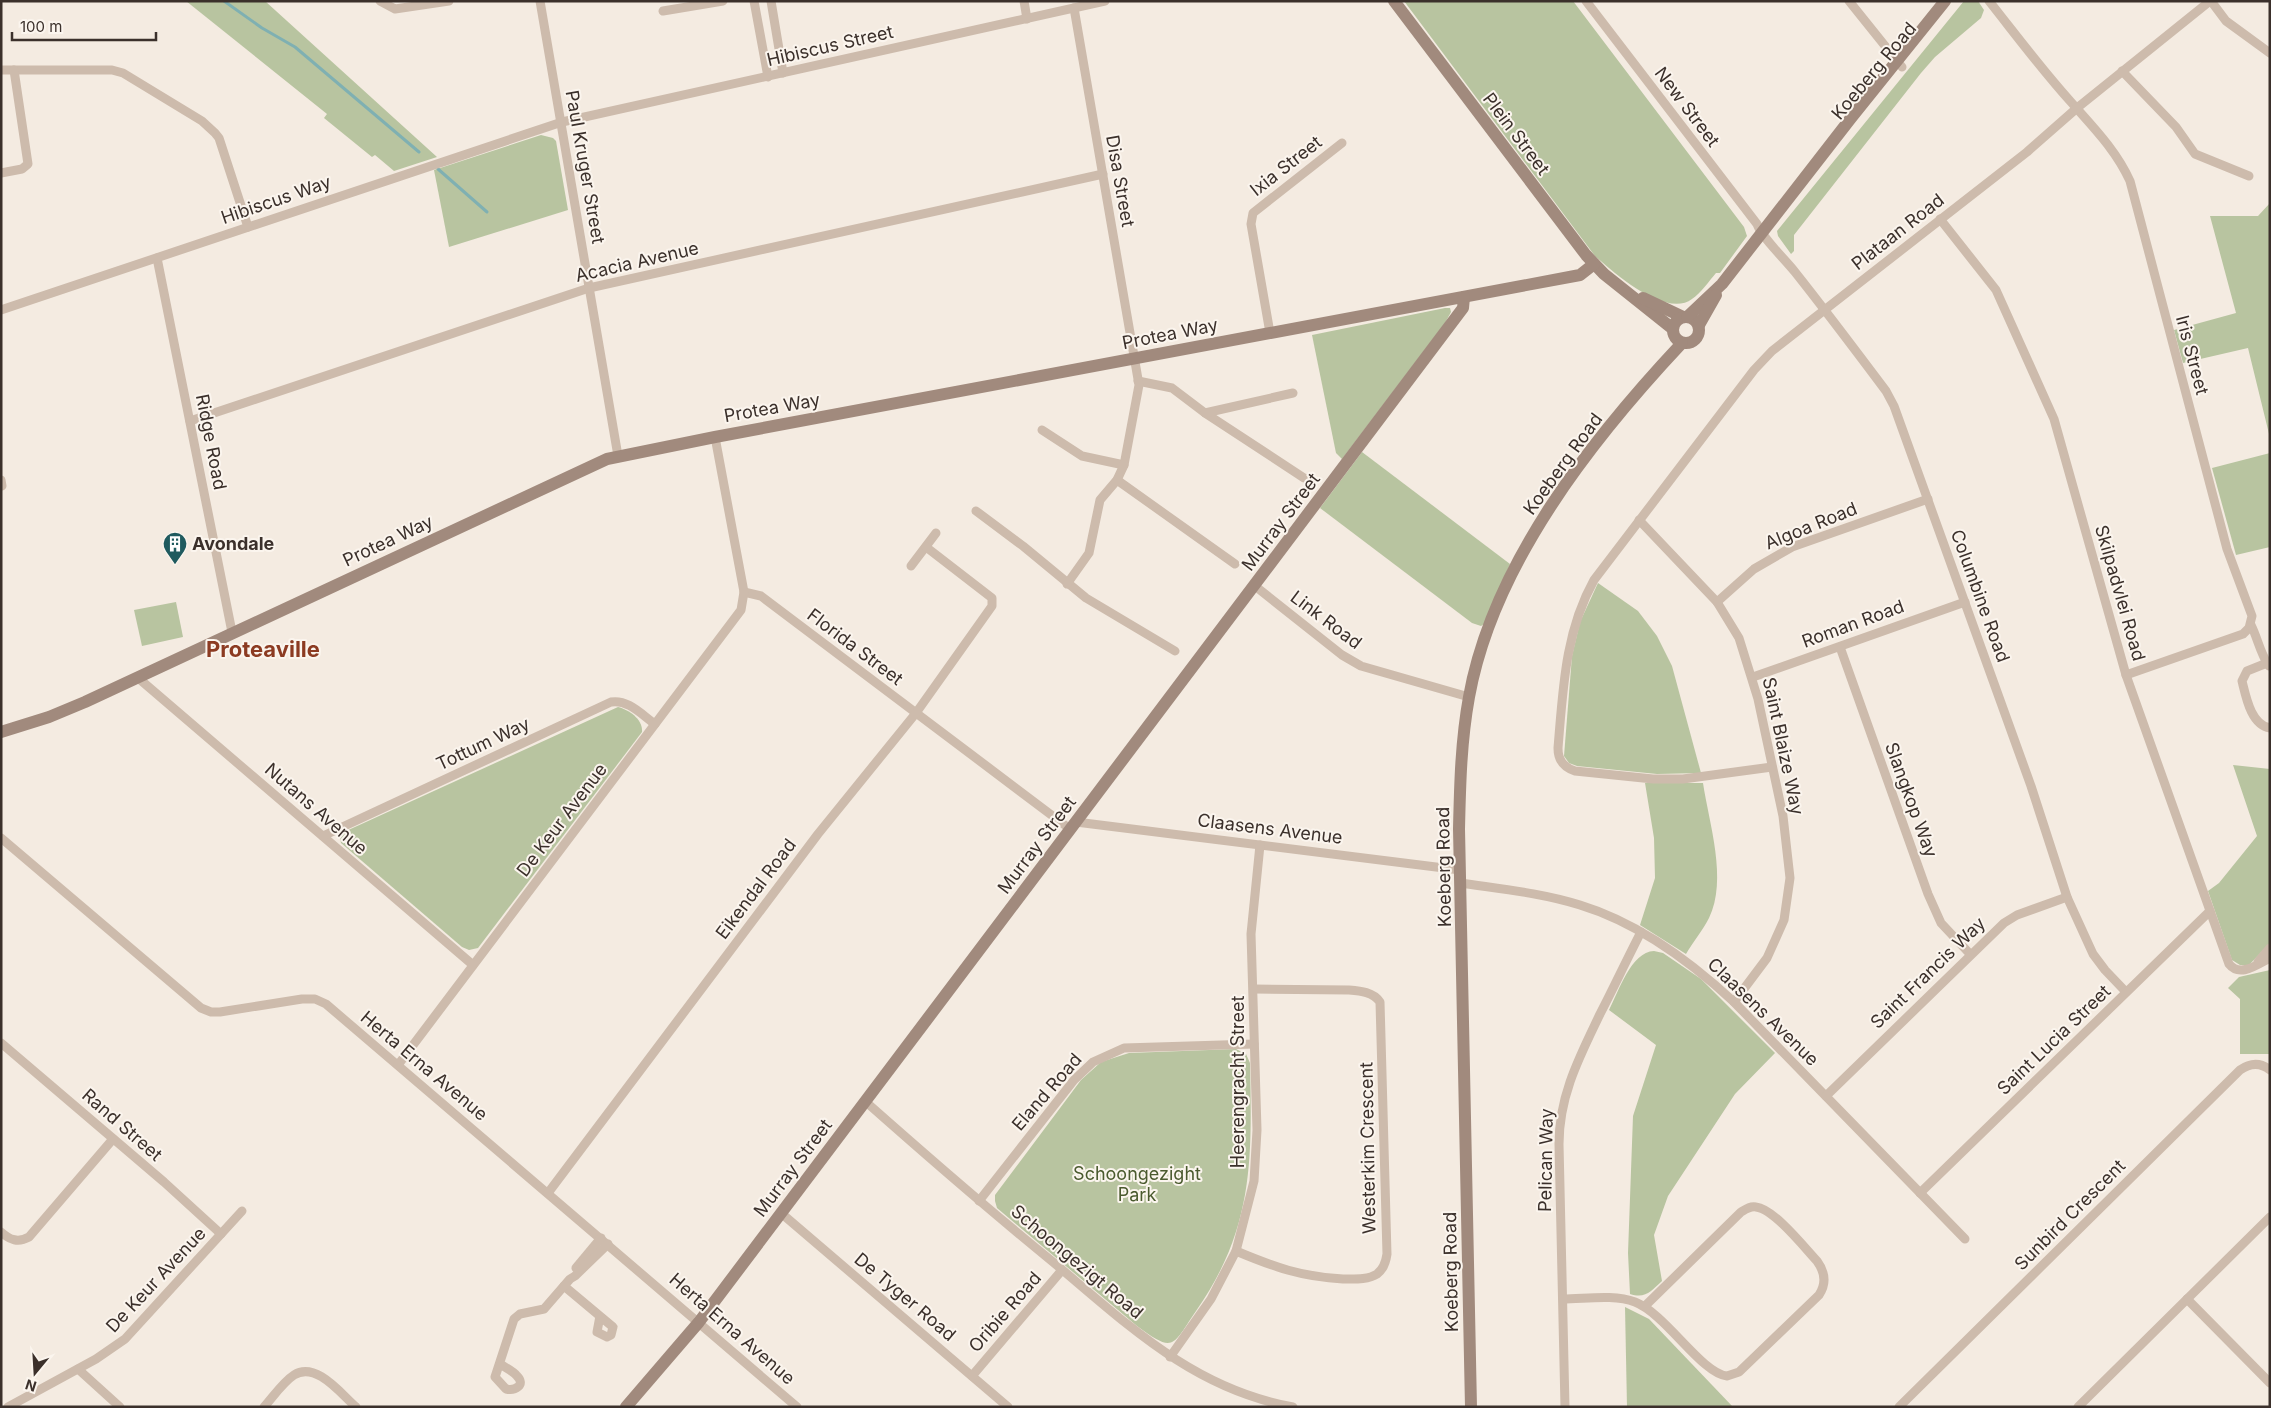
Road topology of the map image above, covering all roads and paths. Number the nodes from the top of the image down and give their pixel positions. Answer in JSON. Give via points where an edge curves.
{"nodes":[{"id":1,"x":380,"y":1,"type":"edge"},
{"id":2,"x":449,"y":1,"type":"edge"},
{"id":3,"x":540,"y":1,"type":"edge"},
{"id":4,"x":722,"y":1,"type":"edge"},
{"id":5,"x":754,"y":1,"type":"edge"},
{"id":6,"x":771,"y":1,"type":"edge"},
{"id":7,"x":1024,"y":1,"type":"edge"},
{"id":8,"x":1105,"y":1,"type":"edge"},
{"id":9,"x":1394,"y":1,"type":"edge"},
{"id":10,"x":1586,"y":1,"type":"edge"},
{"id":11,"x":1849,"y":1,"type":"edge"},
{"id":12,"x":1945,"y":1,"type":"edge"},
{"id":13,"x":1953,"y":1,"type":"edge"},
{"id":14,"x":1989,"y":1,"type":"edge"},
{"id":15,"x":2210,"y":1,"type":"edge"},
{"id":16,"x":1074,"y":8,"type":"junction"},
{"id":17,"x":663,"y":11,"type":"dead end"},
{"id":18,"x":1027,"y":19,"type":"junction"},
{"id":19,"x":2270,"y":53,"type":"edge"},
{"id":20,"x":1899,"y":64,"type":"junction"},
{"id":21,"x":1,"y":70,"type":"edge"},
{"id":22,"x":14,"y":70,"type":"junction"},
{"id":23,"x":2122,"y":71,"type":"junction"},
{"id":24,"x":784,"y":73,"type":"junction"},
{"id":25,"x":768,"y":77,"type":"junction"},
{"id":26,"x":2077,"y":108,"type":"junction"},
{"id":27,"x":562,"y":122,"type":"junction"},
{"id":28,"x":1342,"y":143,"type":"dead end"},
{"id":29,"x":1,"y":173,"type":"edge"},
{"id":30,"x":1103,"y":174,"type":"junction"},
{"id":31,"x":2249,"y":176,"type":"dead end"},
{"id":32,"x":1940,"y":219,"type":"junction"},
{"id":33,"x":248,"y":227,"type":"junction"},
{"id":34,"x":1761,"y":234,"type":"junction"},
{"id":35,"x":157,"y":258,"type":"junction"},
{"id":36,"x":1594,"y":264,"type":"junction"},
{"id":37,"x":1614,"y":283,"type":"junction"},
{"id":38,"x":1722,"y":284,"type":"junction"},
{"id":39,"x":589,"y":288,"type":"junction"},
{"id":40,"x":1464,"y":297,"type":"junction"},
{"id":41,"x":1,"y":310,"type":"edge"},
{"id":42,"x":1825,"y":310,"type":"junction"},
{"id":43,"x":1685,"y":317,"type":"junction"},
{"id":44,"x":1698,"y":326,"type":"junction"},
{"id":45,"x":1270,"y":334,"type":"junction"},
{"id":46,"x":1676,"y":335,"type":"junction"},
{"id":47,"x":1134,"y":359,"type":"junction"},
{"id":48,"x":1138,"y":381,"type":"junction"},
{"id":49,"x":1293,"y":392,"type":"dead end"},
{"id":50,"x":1205,"y":413,"type":"junction"},
{"id":51,"x":190,"y":421,"type":"junction"},
{"id":52,"x":1042,"y":430,"type":"dead end"},
{"id":53,"x":714,"y":437,"type":"junction"},
{"id":54,"x":618,"y":456,"type":"junction"},
{"id":55,"x":1124,"y":466,"type":"junction"},
{"id":56,"x":1304,"y":478,"type":"dead end"},
{"id":57,"x":1117,"y":480,"type":"junction"},
{"id":58,"x":1928,"y":499,"type":"junction"},
{"id":59,"x":976,"y":511,"type":"dead end"},
{"id":60,"x":1639,"y":520,"type":"junction"},
{"id":61,"x":936,"y":533,"type":"dead end"},
{"id":62,"x":926,"y":547,"type":"junction"},
{"id":63,"x":1235,"y":564,"type":"dead end"},
{"id":64,"x":911,"y":566,"type":"dead end"},
{"id":65,"x":1067,"y":584,"type":"junction"},
{"id":66,"x":1255,"y":586,"type":"junction"},
{"id":67,"x":744,"y":592,"type":"junction"},
{"id":68,"x":1717,"y":602,"type":"junction"},
{"id":69,"x":1965,"y":602,"type":"junction"},
{"id":70,"x":2251,"y":625,"type":"junction"},
{"id":71,"x":232,"y":632,"type":"junction"},
{"id":72,"x":1840,"y":647,"type":"junction"},
{"id":73,"x":1175,"y":652,"type":"dead end"},
{"id":74,"x":2268,"y":665,"type":"edge"},
{"id":75,"x":2126,"y":675,"type":"junction"},
{"id":76,"x":138,"y":676,"type":"junction"},
{"id":77,"x":1753,"y":677,"type":"junction"},
{"id":78,"x":1469,"y":697,"type":"junction"},
{"id":79,"x":916,"y":712,"type":"junction"},
{"id":80,"x":655,"y":724,"type":"junction"},
{"id":81,"x":2270,"y":728,"type":"edge"},
{"id":82,"x":1,"y":732,"type":"edge"},
{"id":83,"x":1772,"y":767,"type":"junction"},
{"id":84,"x":1073,"y":825,"type":"junction"},
{"id":85,"x":323,"y":836,"type":"junction"},
{"id":86,"x":1,"y":838,"type":"edge"},
{"id":87,"x":1260,"y":845,"type":"junction"},
{"id":88,"x":1460,"y":877,"type":"junction"},
{"id":89,"x":2067,"y":897,"type":"junction"},
{"id":90,"x":2210,"y":912,"type":"junction"},
{"id":91,"x":1641,"y":932,"type":"junction"},
{"id":92,"x":2270,"y":948,"type":"edge"},
{"id":93,"x":1970,"y":954,"type":"junction"},
{"id":94,"x":2270,"y":958,"type":"edge"},
{"id":95,"x":474,"y":965,"type":"junction"},
{"id":96,"x":2255,"y":966,"type":"junction"},
{"id":97,"x":1254,"y":989,"type":"junction"},
{"id":98,"x":2126,"y":992,"type":"junction"},
{"id":99,"x":1734,"y":1002,"type":"junction"},
{"id":100,"x":1,"y":1043,"type":"edge"},
{"id":101,"x":1254,"y":1044,"type":"junction"},
{"id":102,"x":398,"y":1065,"type":"junction"},
{"id":103,"x":2270,"y":1070,"type":"edge"},
{"id":104,"x":1826,"y":1096,"type":"junction"},
{"id":105,"x":866,"y":1102,"type":"junction"},
{"id":106,"x":113,"y":1138,"type":"junction"},
{"id":107,"x":548,"y":1193,"type":"junction"},
{"id":108,"x":1920,"y":1193,"type":"junction"},
{"id":109,"x":979,"y":1201,"type":"junction"},
{"id":110,"x":242,"y":1211,"type":"dead end"},
{"id":111,"x":781,"y":1213,"type":"junction"},
{"id":112,"x":2270,"y":1217,"type":"edge"},
{"id":113,"x":1,"y":1232,"type":"edge"},
{"id":114,"x":221,"y":1234,"type":"junction"},
{"id":115,"x":1965,"y":1239,"type":"dead end"},
{"id":116,"x":604,"y":1241,"type":"junction"},
{"id":117,"x":1236,"y":1251,"type":"junction"},
{"id":118,"x":1062,"y":1270,"type":"junction"},
{"id":119,"x":567,"y":1282,"type":"junction"},
{"id":120,"x":1563,"y":1299,"type":"junction"},
{"id":121,"x":2187,"y":1299,"type":"junction"},
{"id":122,"x":1645,"y":1306,"type":"junction"},
{"id":123,"x":600,"y":1316,"type":"dead end"},
{"id":124,"x":699,"y":1322,"type":"junction"},
{"id":125,"x":1170,"y":1358,"type":"junction"},
{"id":126,"x":500,"y":1364,"type":"dead end"},
{"id":127,"x":78,"y":1369,"type":"junction"},
{"id":128,"x":972,"y":1376,"type":"junction"},
{"id":129,"x":2270,"y":1383,"type":"edge"},
{"id":130,"x":1289,"y":1406,"type":"edge"},
{"id":131,"x":8,"y":1407,"type":"edge"},
{"id":132,"x":120,"y":1407,"type":"edge"},
{"id":133,"x":264,"y":1407,"type":"edge"},
{"id":134,"x":356,"y":1407,"type":"edge"},
{"id":135,"x":626,"y":1407,"type":"edge"},
{"id":136,"x":798,"y":1407,"type":"edge"},
{"id":137,"x":1008,"y":1407,"type":"edge"},
{"id":138,"x":1471,"y":1407,"type":"edge"},
{"id":139,"x":1565,"y":1407,"type":"edge"},
{"id":140,"x":1899,"y":1407,"type":"edge"},
{"id":141,"x":2078,"y":1407,"type":"edge"}],
"edges":[{"from":1,"to":2,"type":"street","via":[[395,9]]},
{"from":3,"to":27,"type":"street","name":"Paul Kruger Street"},
{"from":4,"to":17,"type":"street"},
{"from":5,"to":25,"type":"street"},
{"from":6,"to":24,"type":"street"},
{"from":7,"to":18,"type":"street"},
{"from":8,"to":16,"type":"street","name":"Hibiscus Street"},
{"from":9,"to":36,"type":"street","name":"Plein Street"},
{"from":10,"to":34,"type":"street","name":"New Street","via":[[1757,224]]},
{"from":11,"to":20,"type":"street"},
{"from":12,"to":20,"type":"street","name":"Koeberg Road"},
{"from":13,"to":20,"type":"street","name":"Koeberg Road"},
{"from":14,"to":26,"type":"street","name":"Iris Street"},
{"from":15,"to":19,"type":"street","via":[[2226,21]]},
{"from":15,"to":23,"type":"street","name":"Plataan Road"},
{"from":16,"to":18,"type":"street","name":"Hibiscus Street"},
{"from":16,"to":30,"type":"street","name":"Disa Street"},
{"from":18,"to":24,"type":"street","name":"Hibiscus Street"},
{"from":20,"to":34,"type":"street","name":"Koeberg Road"},
{"from":21,"to":22,"type":"street"},
{"from":22,"to":29,"type":"street","via":[[28,164],[22,169]]},
{"from":22,"to":33,"type":"street","via":[[112,70],[123,73],[202,121],[218,138]]},
{"from":23,"to":26,"type":"street","name":"Plataan Road"},
{"from":23,"to":31,"type":"street","via":[[2176,128],[2195,154]]},
{"from":24,"to":25,"type":"street","name":"Hibiscus Street"},
{"from":25,"to":27,"type":"street","name":"Hibiscus Street"},
{"from":26,"to":32,"type":"street","name":"Plataan Road","via":[[2027,152]]},
{"from":26,"to":70,"type":"street","name":"Iris Street","via":[[2120,161],[2130,181],[2227,549],[2251,612]]},
{"from":27,"to":33,"type":"street","name":"Hibiscus Way"},
{"from":27,"to":39,"type":"street","name":"Paul Kruger Street"},
{"from":28,"to":45,"type":"street","name":"Ixia Street","via":[[1253,213],[1252,224]]},
{"from":30,"to":39,"type":"street","name":"Acacia Avenue"},
{"from":30,"to":47,"type":"street","name":"Disa Street"},
{"from":32,"to":42,"type":"street","name":"Plataan Road"},
{"from":32,"to":75,"type":"street","name":"Skilpadvlei Road","via":[[1996,290],[2054,419]]},
{"from":33,"to":35,"type":"street","name":"Hibiscus Way"},
{"from":34,"to":38,"type":"street","name":"Koeberg Road"},
{"from":34,"to":42,"type":"street","name":"Columbine Road"},
{"from":35,"to":41,"type":"street","name":"Hibiscus Way"},
{"from":35,"to":51,"type":"street","name":"Ridge Road"},
{"from":36,"to":37,"type":"street","name":"Plein Street"},
{"from":36,"to":40,"type":"street","name":"Protea Way","via":[[1580,275]]},
{"from":37,"to":43,"type":"street","name":"Plein Street"},
{"from":37,"to":46,"type":"street","name":"Plein Street"},
{"from":38,"to":43,"type":"street","name":"Koeberg Road"},
{"from":38,"to":44,"type":"street","name":"Koeberg Road"},
{"from":39,"to":51,"type":"street","name":"Acacia Avenue"},
{"from":39,"to":54,"type":"street","name":"Paul Kruger Street"},
{"from":40,"to":45,"type":"street","name":"Protea Way"},
{"from":40,"to":66,"type":"street","name":"Murray Street","via":[[1463,308]]},
{"from":42,"to":58,"type":"street","name":"Columbine Road","via":[[1886,391]]},
{"from":42,"to":60,"type":"street","name":"Plataan Road","via":[[1758,365]]},
{"from":43,"to":44,"type":"street","via":[[1695,320]]},
{"from":43,"to":46,"type":"street","via":[[1676,321]]},
{"from":44,"to":46,"type":"street","via":[[1696,339],[1690,342]]},
{"from":45,"to":47,"type":"street","name":"Protea Way"},
{"from":46,"to":78,"type":"street","name":"Koeberg Road","via":[[1649,378],[1577,470],[1518,562],[1485,635]]},
{"from":47,"to":48,"type":"street","name":"Disa Street"},
{"from":47,"to":53,"type":"street","name":"Protea Way"},
{"from":48,"to":50,"type":"street","via":[[1172,388]]},
{"from":48,"to":55,"type":"street","name":"Disa Street","via":[[1138,398]]},
{"from":49,"to":50,"type":"street"},
{"from":50,"to":56,"type":"street"},
{"from":51,"to":71,"type":"street","name":"Ridge Road"},
{"from":52,"to":55,"type":"street","via":[[1082,456]]},
{"from":53,"to":54,"type":"street","name":"Protea Way"},
{"from":53,"to":67,"type":"street"},
{"from":54,"to":71,"type":"street","name":"Protea Way"},
{"from":55,"to":57,"type":"street","name":"Disa Street"},
{"from":57,"to":63,"type":"street"},
{"from":57,"to":65,"type":"street","name":"Disa Street","via":[[1100,500],[1091,547]]},
{"from":58,"to":68,"type":"street","name":"Algoa Road","via":[[1792,547],[1754,569]]},
{"from":58,"to":69,"type":"street","name":"Columbine Road"},
{"from":59,"to":65,"type":"street"},
{"from":60,"to":68,"type":"street","name":"Saint Blaize Way"},
{"from":60,"to":83,"type":"street","name":"Plataan Road","via":[[1600,570],[1577,616],[1567,655],[1559,758],[1565,767],[1575,771],[1653,779],[1702,778]]},
{"from":61,"to":62,"type":"street"},
{"from":62,"to":64,"type":"street"},
{"from":62,"to":79,"type":"street","name":"Eikendal Road","via":[[992,598],[992,606]]},
{"from":65,"to":73,"type":"street"},
{"from":66,"to":78,"type":"street","name":"Link Road","via":[[1360,666]]},
{"from":66,"to":84,"type":"street","name":"Murray Street"},
{"from":67,"to":79,"type":"street","name":"Florida Street","via":[[761,596]]},
{"from":67,"to":80,"type":"street","name":"De Keur Avenue","via":[[741,610]]},
{"from":68,"to":77,"type":"street","name":"Saint Blaize Way","via":[[1739,638]]},
{"from":69,"to":72,"type":"street","name":"Roman Road"},
{"from":69,"to":89,"type":"street","name":"Columbine Road"},
{"from":70,"to":74,"type":"street","name":"Iris Street"},
{"from":70,"to":75,"type":"street","via":[[2239,636]]},
{"from":71,"to":76,"type":"street","name":"Protea Way"},
{"from":72,"to":77,"type":"street","name":"Roman Road"},
{"from":72,"to":93,"type":"street","name":"Slangkop Way","via":[[1928,894],[1941,923]]},
{"from":74,"to":81,"type":"street","via":[[2247,671],[2242,681],[2255,718],[2261,726]]},
{"from":75,"to":90,"type":"street","name":"Skilpadvlei Road"},
{"from":76,"to":82,"type":"street","name":"Protea Way","via":[[67,710]]},
{"from":76,"to":85,"type":"street","name":"Nutans Avenue"},
{"from":77,"to":83,"type":"street","name":"Saint Blaize Way"},
{"from":78,"to":88,"type":"street","name":"Koeberg Road","via":[[1461,752]]},
{"from":79,"to":84,"type":"street","name":"Florida Street"},
{"from":79,"to":107,"type":"street","name":"Eikendal Road","via":[[818,834]]},
{"from":80,"to":85,"type":"street","name":"Tottum Way","via":[[628,705],[611,702]]},
{"from":80,"to":95,"type":"street","name":"De Keur Avenue"},
{"from":83,"to":99,"type":"street","name":"Saint Blaize Way","via":[[1788,852],[1788,901],[1784,920],[1767,958]]},
{"from":84,"to":87,"type":"street","name":"Claasens Avenue"},
{"from":84,"to":105,"type":"street","name":"Murray Street"},
{"from":85,"to":95,"type":"street","name":"Nutans Avenue"},
{"from":86,"to":102,"type":"street","name":"Herta Erna Avenue","via":[[201,1008],[216,1012],[315,999],[330,1007]]},
{"from":87,"to":88,"type":"street","name":"Claasens Avenue"},
{"from":87,"to":97,"type":"street","name":"Heerengracht Street","via":[[1251,934]]},
{"from":88,"to":91,"type":"street","name":"Claasens Avenue","via":[[1581,905]]},
{"from":88,"to":138,"type":"street","name":"Koeberg Road"},
{"from":89,"to":93,"type":"street","name":"Saint Francis Way","via":[[2017,915]]},
{"from":89,"to":98,"type":"street","name":"Columbine Road","via":[[2093,954]]},
{"from":90,"to":96,"type":"street","name":"Skilpadvlei Road","via":[[2232,968],[2241,971]]},
{"from":90,"to":98,"type":"street","name":"Saint Lucia Street"},
{"from":91,"to":99,"type":"street","name":"Claasens Avenue","via":[[1704,974]]},
{"from":91,"to":120,"type":"street","name":"Pelican Way","via":[[1566,1088],[1559,1136]]},
{"from":92,"to":96,"type":"street"},
{"from":93,"to":104,"type":"street","name":"Saint Francis Way"},
{"from":94,"to":96,"type":"street"},
{"from":95,"to":102,"type":"street","name":"De Keur Avenue"},
{"from":97,"to":101,"type":"street","name":"Heerengracht Street"},
{"from":97,"to":117,"type":"street","name":"Westerkim Crescent","via":[[1349,990],[1372,995],[1380,1002],[1387,1254],[1379,1273],[1350,1279],[1299,1275]]},
{"from":98,"to":108,"type":"street","name":"Saint Lucia Street"},
{"from":99,"to":104,"type":"street","name":"Claasens Avenue"},
{"from":100,"to":106,"type":"street","name":"Rand Street"},
{"from":101,"to":109,"type":"street","name":"Eland Road","via":[[1124,1048],[1093,1062],[1074,1080]]},
{"from":101,"to":117,"type":"street","name":"Heerengracht Street","via":[[1257,1159],[1250,1203]]},
{"from":102,"to":107,"type":"street","name":"Herta Erna Avenue"},
{"from":103,"to":140,"type":"street","name":"Sunbird Crescent","via":[[2254,1064],[2240,1070]]},
{"from":104,"to":108,"type":"street","name":"Claasens Avenue"},
{"from":105,"to":109,"type":"street","name":"Schoongezigt Road"},
{"from":105,"to":111,"type":"street","name":"Murray Street"},
{"from":106,"to":113,"type":"street","via":[[28,1237],[14,1240]]},
{"from":106,"to":114,"type":"street","name":"Rand Street"},
{"from":107,"to":116,"type":"street","name":"Herta Erna Avenue"},
{"from":108,"to":115,"type":"street","name":"Claasens Avenue"},
{"from":109,"to":118,"type":"street","name":"Schoongezigt Road"},
{"from":110,"to":114,"type":"street","name":"De Keur Avenue"},
{"from":111,"to":124,"type":"street","name":"Murray Street"},
{"from":111,"to":128,"type":"street","name":"De Tyger Road"},
{"from":112,"to":121,"type":"street"},
{"from":114,"to":127,"type":"street","name":"De Keur Avenue","via":[[125,1339]]},
{"from":116,"to":119,"type":"street"},
{"from":116,"to":124,"type":"street","name":"Herta Erna Avenue"},
{"from":117,"to":125,"type":"street","name":"Heerengracht Street","via":[[1211,1299]]},
{"from":118,"to":125,"type":"street","name":"Schoongezigt Road"},
{"from":118,"to":128,"type":"street","name":"Oribie Road"},
{"from":119,"to":123,"type":"street"},
{"from":119,"to":126,"type":"street","via":[[544,1309],[514,1318]]},
{"from":120,"to":122,"type":"street","via":[[1622,1299]]},
{"from":120,"to":139,"type":"street","name":"Pelican Way"},
{"from":121,"to":129,"type":"street"},
{"from":121,"to":141,"type":"street"},
{"from":122,"to":122,"type":"street","via":[[1712,1370],[1722,1376],[1731,1376],[1819,1295],[1825,1278],[1817,1261],[1772,1214],[1764,1209],[1748,1207]]},
{"from":124,"to":135,"type":"street","name":"Murray Street"},
{"from":124,"to":136,"type":"street","name":"Herta Erna Avenue"},
{"from":125,"to":130,"type":"street","name":"Schoongezigt Road","via":[[1227,1386]]},
{"from":127,"to":131,"type":"street","name":"De Keur Avenue"},
{"from":127,"to":132,"type":"street"},
{"from":128,"to":137,"type":"street","name":"De Tyger Road"},
{"from":133,"to":134,"type":"street","via":[[292,1376],[305,1371],[318,1375]]}]}
